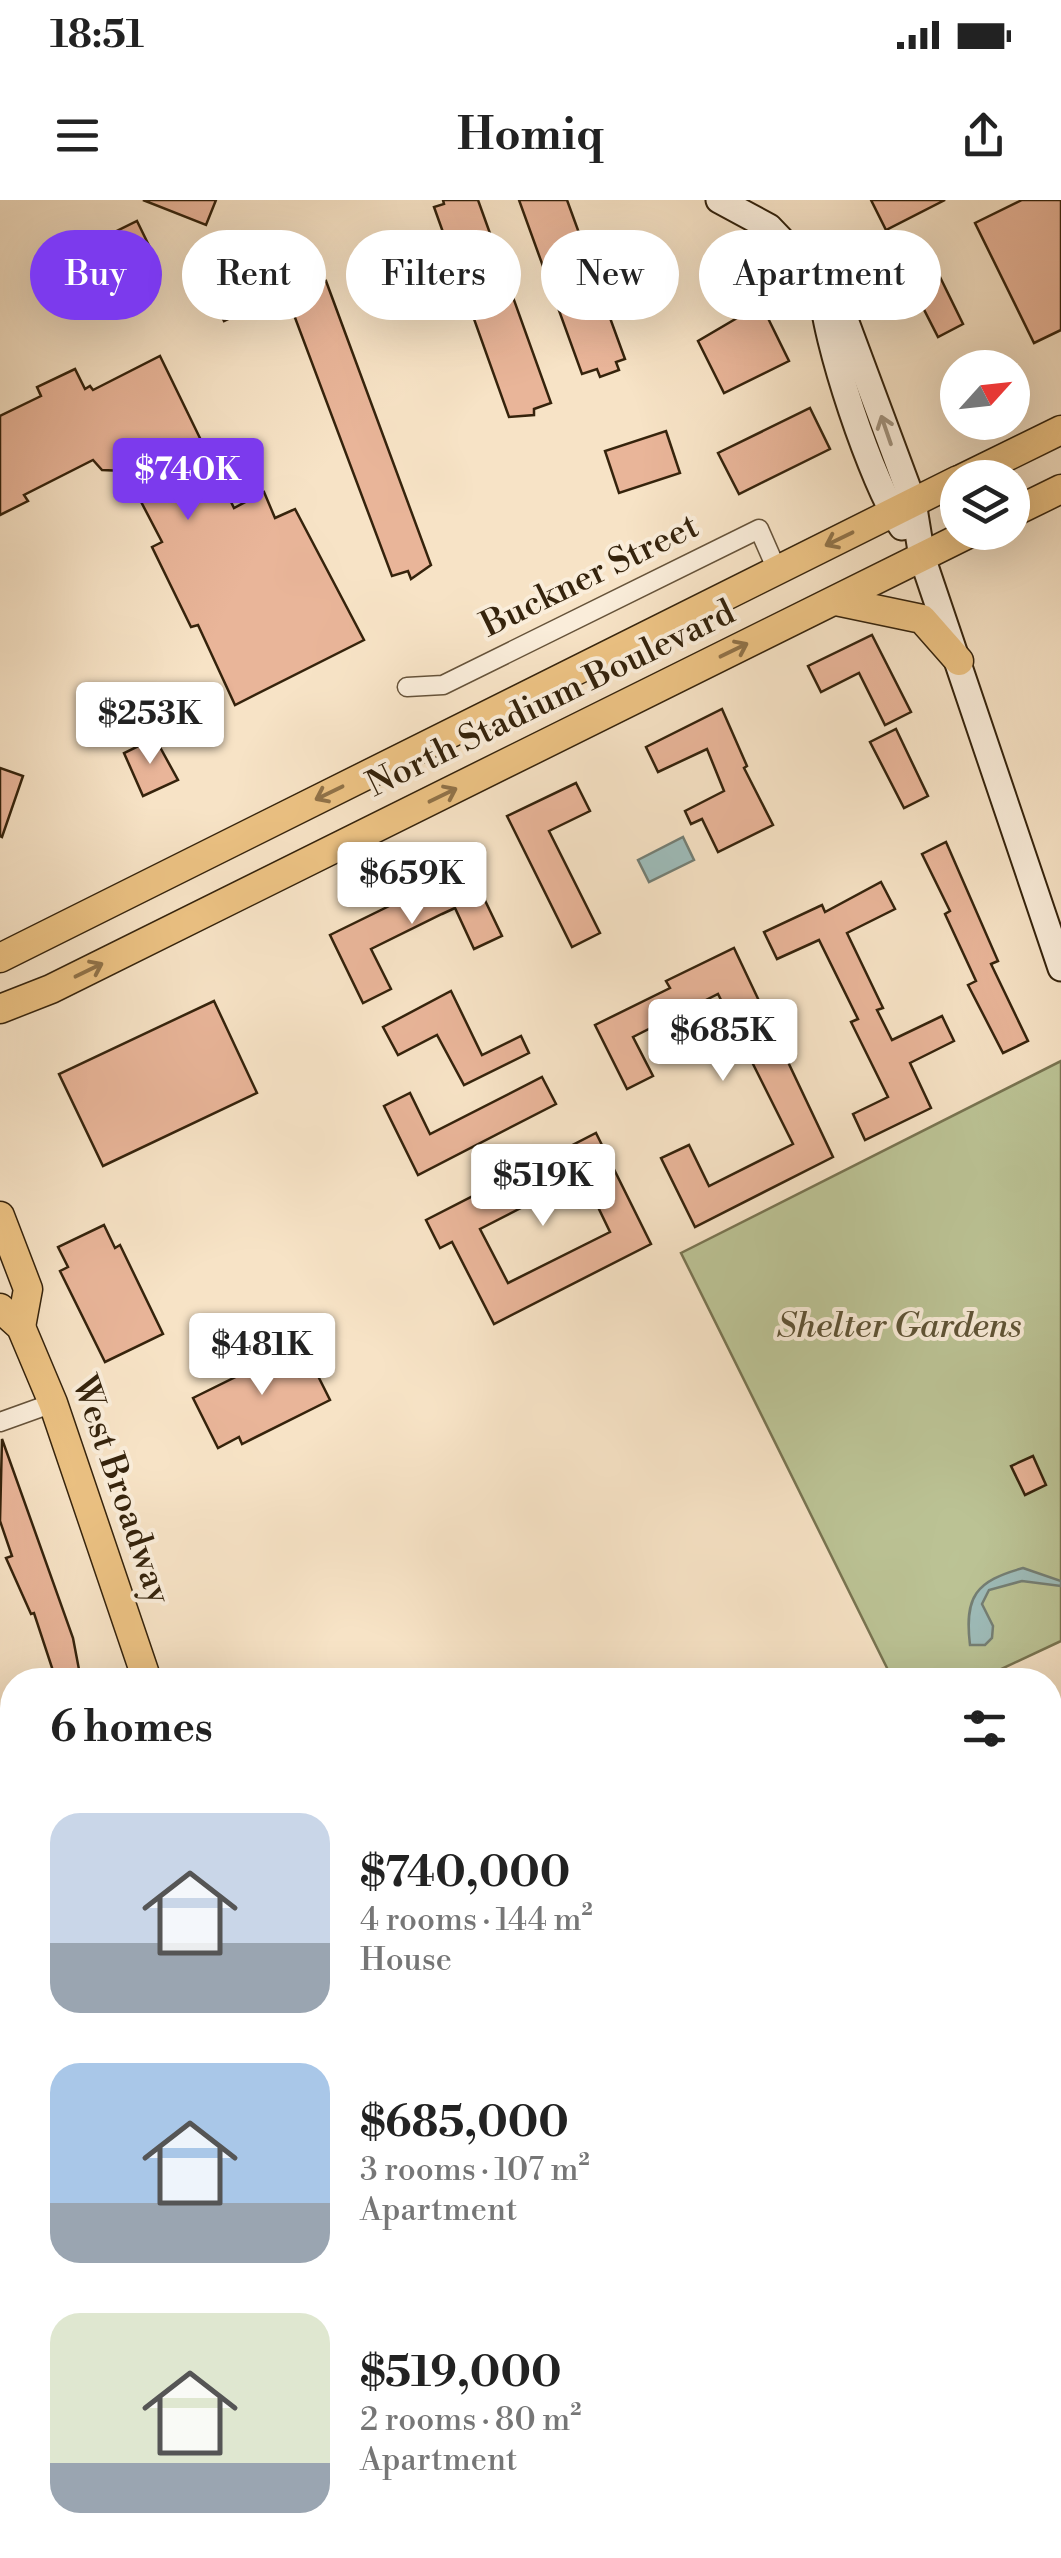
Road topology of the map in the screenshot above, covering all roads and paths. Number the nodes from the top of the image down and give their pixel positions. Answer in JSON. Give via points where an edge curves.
{"nodes":[{"id":1,"x":719,"y":200,"type":"edge"},
{"id":2,"x":1061,"y":430,"type":"edge"},
{"id":3,"x":999,"y":460,"type":"edge"},
{"id":4,"x":1061,"y":488,"type":"edge"},
{"id":5,"x":940,"y":489,"type":"edge"},
{"id":6,"x":1030,"y":503,"type":"edge"},
{"id":7,"x":903,"y":507,"type":"junction"},
{"id":8,"x":940,"y":548,"type":"edge"},
{"id":9,"x":922,"y":557,"type":"junction"},
{"id":10,"x":777,"y":570,"type":"junction"},
{"id":11,"x":834,"y":600,"type":"junction"},
{"id":12,"x":959,"y":661,"type":"junction"},
{"id":13,"x":407,"y":687,"type":"dead end"},
{"id":14,"x":34,"y":939,"type":"junction"},
{"id":15,"x":0,"y":946,"type":"edge"},
{"id":16,"x":0,"y":958,"type":"edge"},
{"id":17,"x":1061,"y":968,"type":"edge"},
{"id":18,"x":50,"y":989,"type":"junction"},
{"id":19,"x":0,"y":1009,"type":"edge"},
{"id":20,"x":0,"y":1029,"type":"edge"},
{"id":21,"x":0,"y":1216,"type":"edge"},
{"id":22,"x":10,"y":1317,"type":"edge"},
{"id":23,"x":52,"y":1404,"type":"junction"},
{"id":24,"x":0,"y":1422,"type":"edge"},
{"id":25,"x":142,"y":1668,"type":"edge"}],
"edges":[{"from":1,"to":7,"type":"street","via":[[769,227],[836,298]]},
{"from":2,"to":3,"type":"main road","name":"North Stadium Boulevard"},
{"from":4,"to":6,"type":"main road"},
{"from":5,"to":7,"type":"main road","name":"North Stadium Boulevard"},
{"from":7,"to":9,"type":"street"},
{"from":7,"to":10,"type":"main road","name":"North Stadium Boulevard","one_way":true},
{"from":8,"to":9,"type":"main road","name":"North Stadium Boulevard"},
{"from":9,"to":11,"type":"main road","name":"North Stadium Boulevard"},
{"from":9,"to":12,"type":"street"},
{"from":10,"to":13,"type":"street","name":"Buckner Street","via":[[758,529],[443,685]]},
{"from":10,"to":14,"type":"main road","name":"North Stadium Boulevard","one_way":true},
{"from":11,"to":12,"type":"main road","via":[[922,619]]},
{"from":18,"to":11,"type":"main road","name":"North Stadium Boulevard","one_way":true},
{"from":12,"to":17,"type":"street"},
{"from":14,"to":15,"type":"main road"},
{"from":14,"to":16,"type":"main road","name":"North Stadium Boulevard"},
{"from":18,"to":19,"type":"main road","name":"North Stadium Boulevard"},
{"from":18,"to":20,"type":"main road"},
{"from":21,"to":22,"type":"main road","name":"West Broadway","via":[[28,1289]]},
{"from":22,"to":23,"type":"main road","name":"West Broadway"},
{"from":23,"to":24,"type":"street"},
{"from":23,"to":25,"type":"main road","name":"West Broadway"}]}
